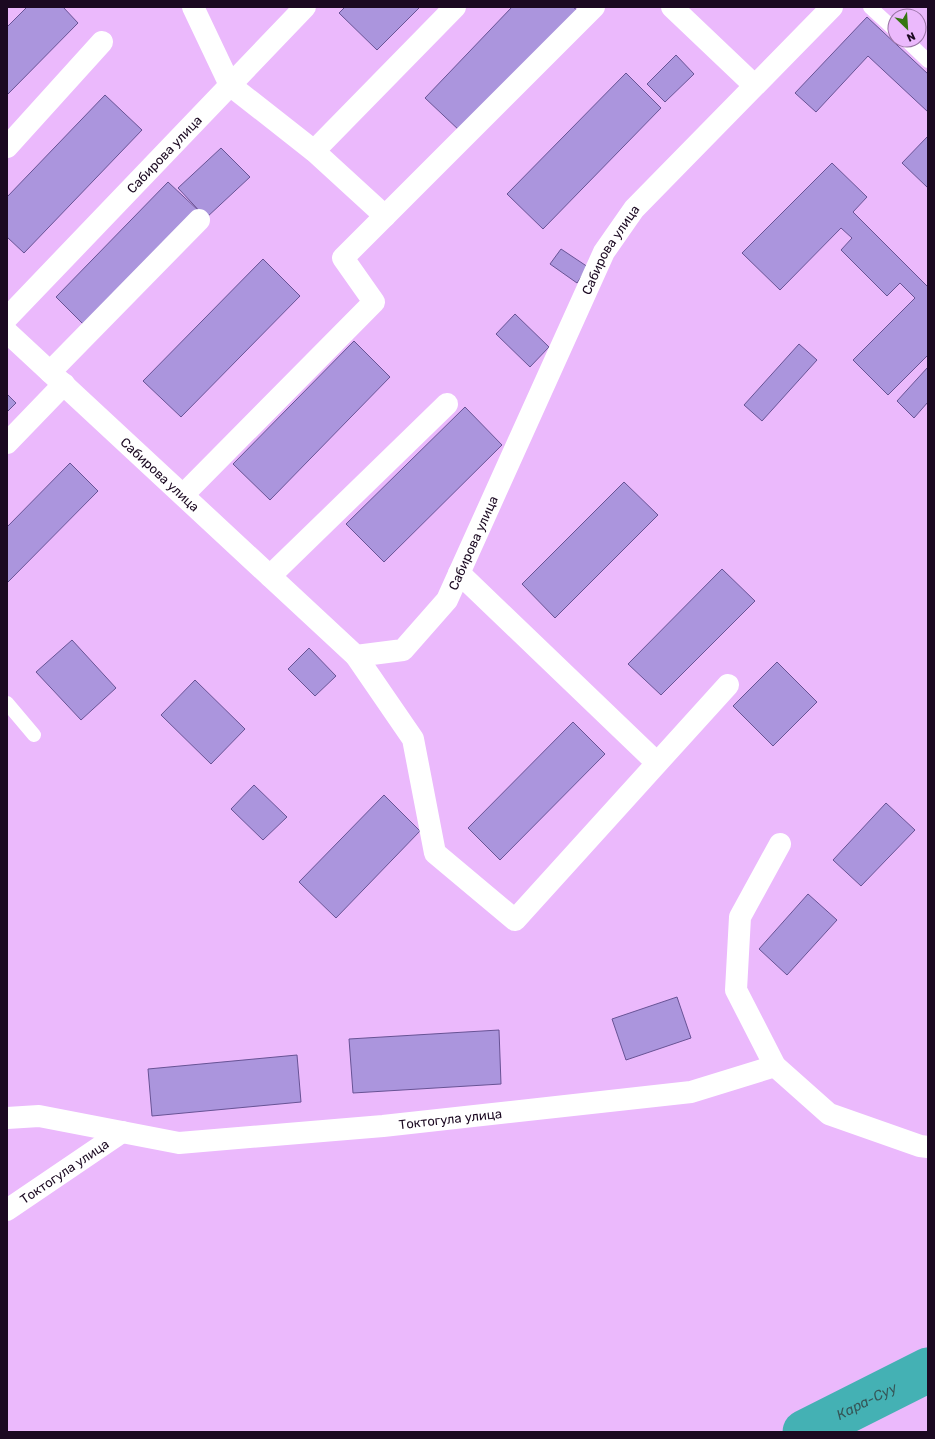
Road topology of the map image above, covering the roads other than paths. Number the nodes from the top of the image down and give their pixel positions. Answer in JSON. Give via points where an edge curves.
{"nodes":[{"id":1,"x":193,"y":7,"type":"edge"},
{"id":2,"x":305,"y":7,"type":"edge"},
{"id":3,"x":455,"y":7,"type":"edge"},
{"id":4,"x":594,"y":7,"type":"edge"},
{"id":5,"x":672,"y":7,"type":"edge"},
{"id":6,"x":832,"y":7,"type":"edge"},
{"id":7,"x":870,"y":7,"type":"edge"},
{"id":8,"x":887,"y":23,"type":"edge"},
{"id":9,"x":102,"y":42,"type":"dead end"},
{"id":10,"x":914,"y":48,"type":"edge"},
{"id":11,"x":928,"y":61,"type":"edge"},
{"id":12,"x":230,"y":85,"type":"junction"},
{"id":13,"x":754,"y":85,"type":"junction"},
{"id":14,"x":7,"y":147,"type":"edge"},
{"id":15,"x":314,"y":151,"type":"junction"},
{"id":16,"x":385,"y":216,"type":"junction"},
{"id":17,"x":199,"y":220,"type":"dead end"},
{"id":18,"x":7,"y":318,"type":"edge"},
{"id":19,"x":7,"y":332,"type":"edge"},
{"id":20,"x":57,"y":378,"type":"junction"},
{"id":21,"x":447,"y":404,"type":"dead end"},
{"id":22,"x":7,"y":443,"type":"edge"},
{"id":23,"x":183,"y":495,"type":"junction"},
{"id":24,"x":459,"y":573,"type":"junction"},
{"id":25,"x":270,"y":576,"type":"junction"},
{"id":26,"x":356,"y":656,"type":"junction"},
{"id":27,"x":728,"y":685,"type":"dead end"},
{"id":28,"x":7,"y":703,"type":"edge"},
{"id":29,"x":34,"y":735,"type":"dead end"},
{"id":30,"x":657,"y":763,"type":"junction"},
{"id":31,"x":780,"y":844,"type":"dead end"},
{"id":32,"x":775,"y":1066,"type":"junction"},
{"id":33,"x":7,"y":1118,"type":"edge"},
{"id":34,"x":122,"y":1132,"type":"junction"},
{"id":35,"x":928,"y":1147,"type":"edge"},
{"id":36,"x":7,"y":1210,"type":"edge"}],
"edges":[{"from":1,"to":12,"type":"street"},
{"from":2,"to":12,"type":"street","name":"Сабирова улица"},
{"from":3,"to":15,"type":"street"},
{"from":4,"to":16,"type":"street"},
{"from":5,"to":13,"type":"street"},
{"from":6,"to":13,"type":"street","name":"Сабирова улица"},
{"from":7,"to":8,"type":"lane"},
{"from":9,"to":14,"type":"street"},
{"from":10,"to":11,"type":"lane"},
{"from":12,"to":15,"type":"street"},
{"from":12,"to":18,"type":"street","name":"Сабирова улица"},
{"from":13,"to":24,"type":"street","name":"Сабирова улица","via":[[634,209],[604,252]]},
{"from":15,"to":16,"type":"street"},
{"from":16,"to":23,"type":"street","via":[[343,258],[374,302]]},
{"from":17,"to":20,"type":"street"},
{"from":19,"to":20,"type":"street","name":"Сабирова улица"},
{"from":20,"to":22,"type":"street"},
{"from":20,"to":23,"type":"street","name":"Сабирова улица"},
{"from":21,"to":25,"type":"street"},
{"from":23,"to":25,"type":"street","name":"Сабирова улица"},
{"from":24,"to":26,"type":"street","name":"Сабирова улица","via":[[447,600],[403,650]]},
{"from":24,"to":30,"type":"street"},
{"from":25,"to":26,"type":"street","name":"Сабирова улица"},
{"from":26,"to":30,"type":"street","via":[[413,739],[435,853],[515,920]]},
{"from":27,"to":30,"type":"street"},
{"from":28,"to":29,"type":"lane"},
{"from":31,"to":32,"type":"street","via":[[740,917],[736,990]]},
{"from":32,"to":34,"type":"street","name":"Токтогула улица","via":[[691,1092],[383,1126],[179,1143]]},
{"from":32,"to":35,"type":"street","via":[[829,1114]]},
{"from":33,"to":34,"type":"street","name":"Токтогула улица","via":[[39,1116]]},
{"from":34,"to":36,"type":"street","name":"Токтогула улица"}]}
